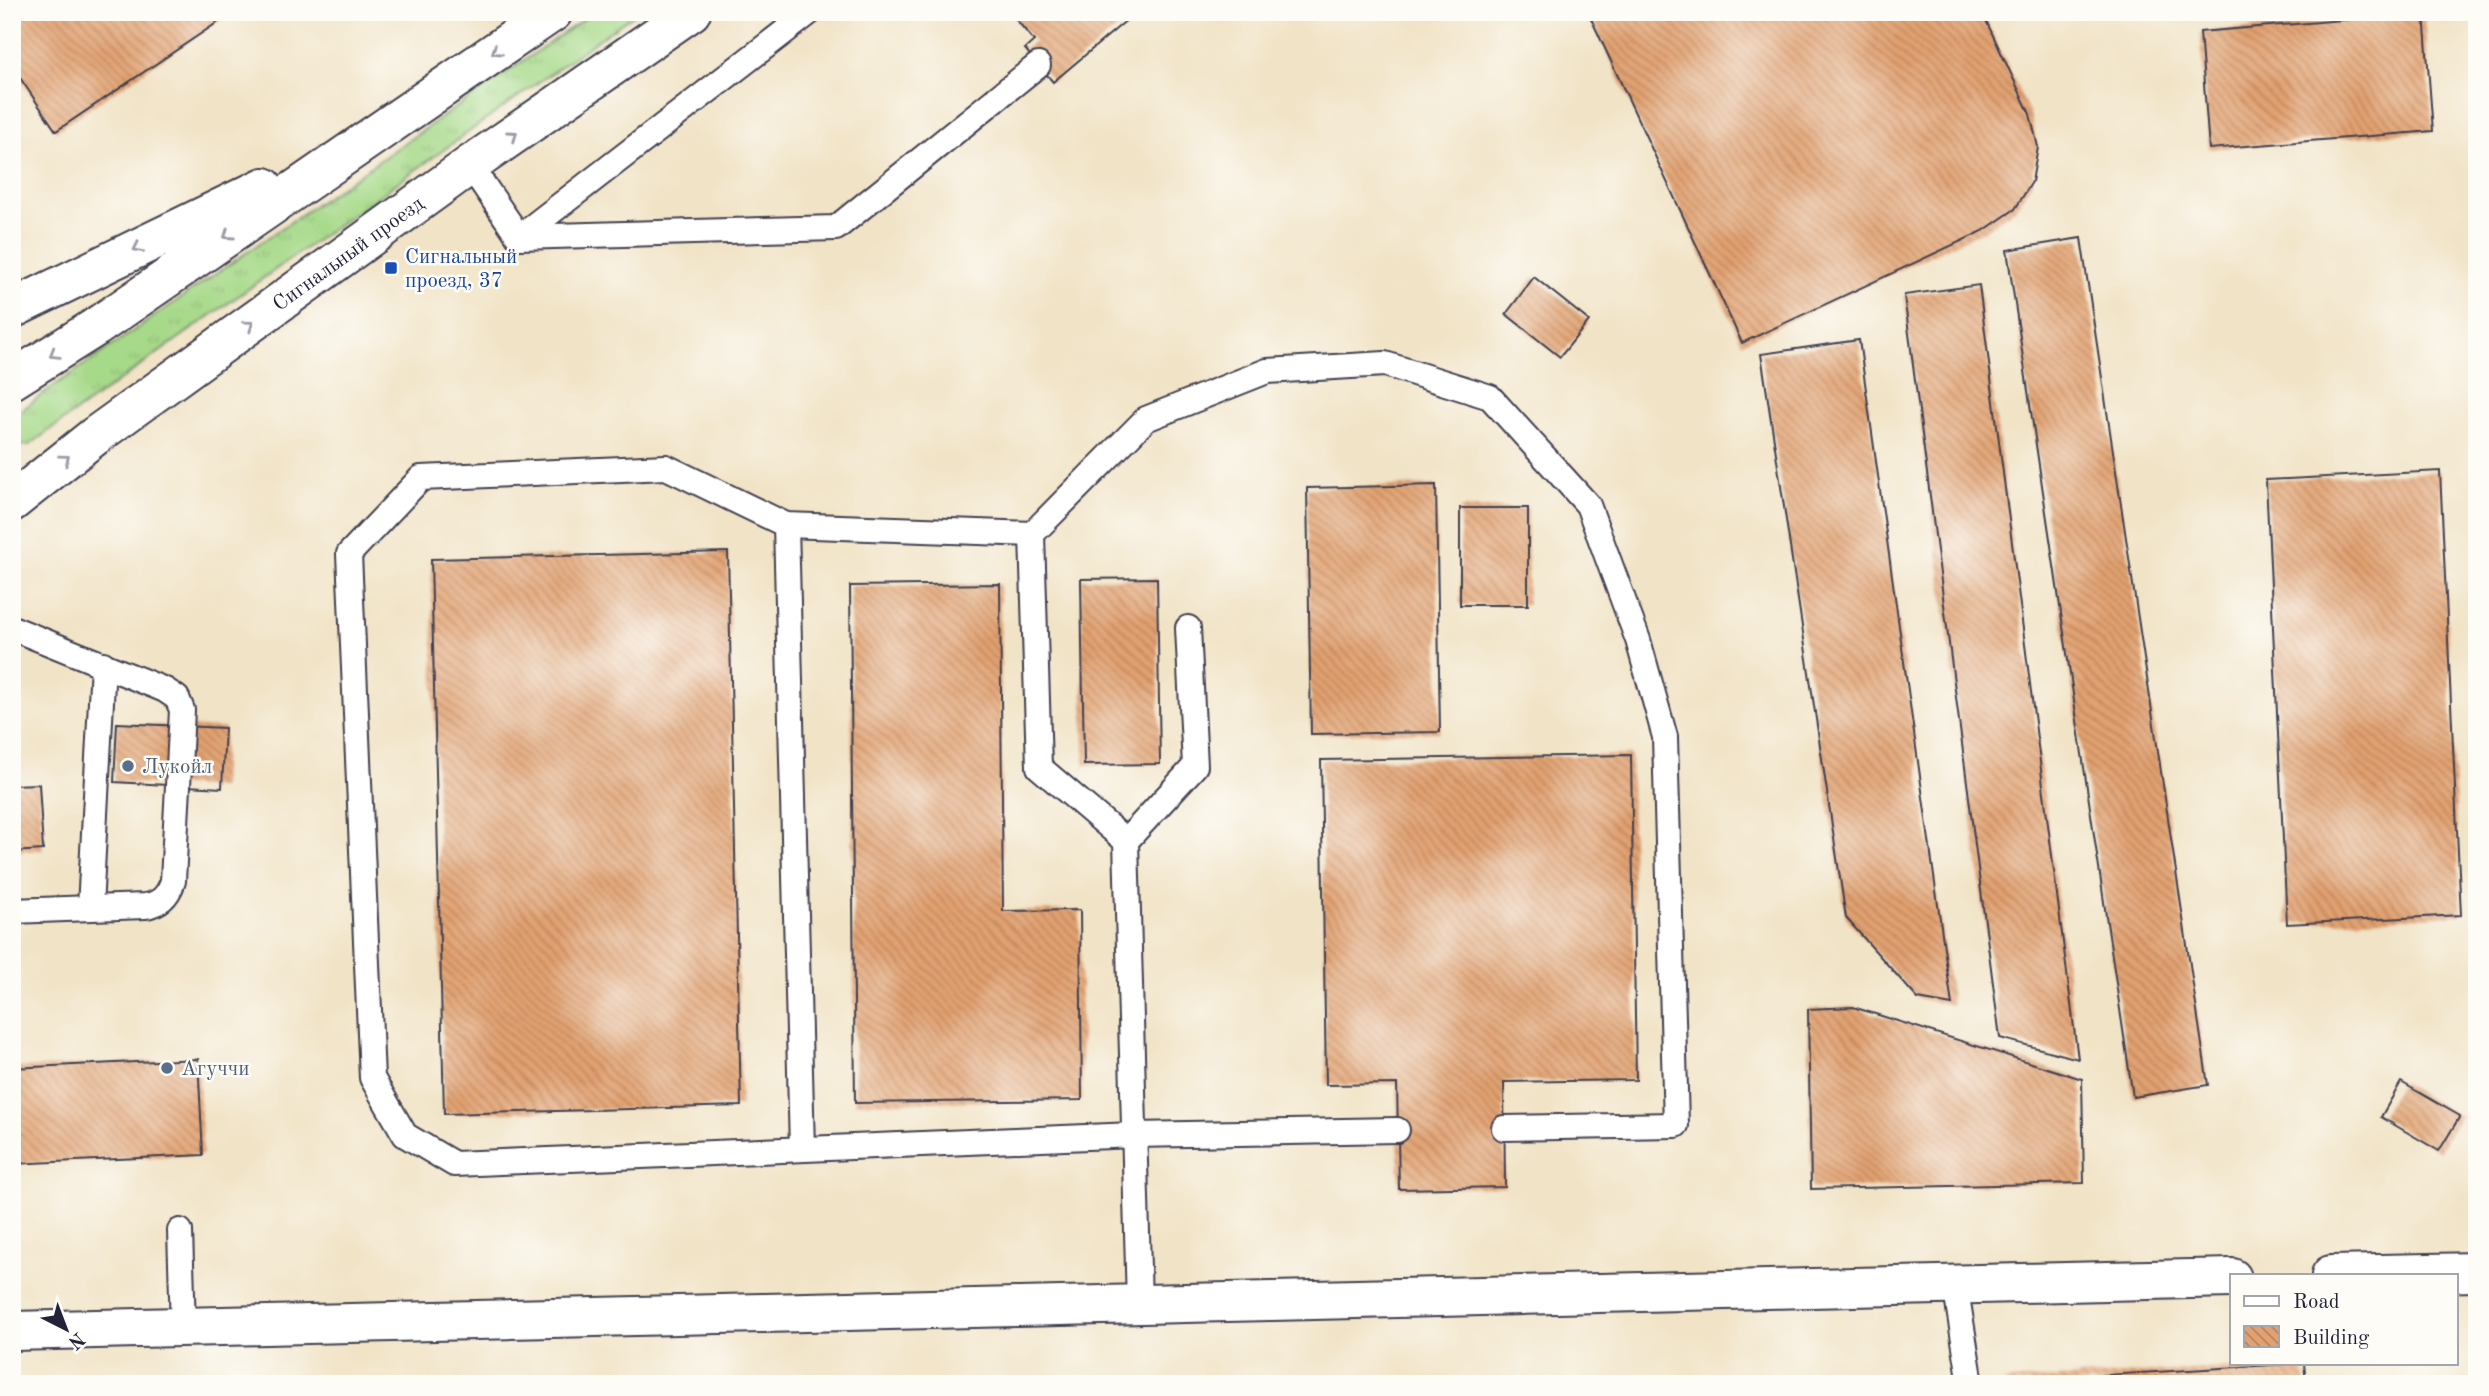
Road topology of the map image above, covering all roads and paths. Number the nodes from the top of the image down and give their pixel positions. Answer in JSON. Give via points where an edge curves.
{"nodes":[{"id":1,"x":552,"y":12,"type":"edge"},
{"id":2,"x":691,"y":12,"type":"edge"},
{"id":3,"x":810,"y":12,"type":"edge"},
{"id":4,"x":1038,"y":65,"type":"dead end"},
{"id":5,"x":376,"y":133,"type":"junction"},
{"id":6,"x":470,"y":165,"type":"junction"},
{"id":7,"x":519,"y":237,"type":"junction"},
{"id":8,"x":12,"y":309,"type":"edge"},
{"id":9,"x":12,"y":380,"type":"edge"},
{"id":10,"x":12,"y":502,"type":"edge"},
{"id":11,"x":786,"y":525,"type":"junction"},
{"id":12,"x":1032,"y":534,"type":"junction"},
{"id":13,"x":12,"y":628,"type":"edge"},
{"id":14,"x":1188,"y":628,"type":"dead end"},
{"id":15,"x":103,"y":664,"type":"junction"},
{"id":16,"x":1126,"y":841,"type":"junction"},
{"id":17,"x":90,"y":908,"type":"junction"},
{"id":18,"x":12,"y":911,"type":"edge"},
{"id":19,"x":1504,"y":1128,"type":"dead end"},
{"id":20,"x":1398,"y":1130,"type":"dead end"},
{"id":21,"x":1134,"y":1135,"type":"junction"},
{"id":22,"x":802,"y":1149,"type":"junction"},
{"id":23,"x":180,"y":1231,"type":"dead end"},
{"id":24,"x":2477,"y":1272,"type":"edge"},
{"id":25,"x":2380,"y":1274,"type":"edge"},
{"id":26,"x":2230,"y":1278,"type":"edge"},
{"id":27,"x":1955,"y":1284,"type":"junction"},
{"id":28,"x":1139,"y":1304,"type":"junction"},
{"id":29,"x":183,"y":1327,"type":"junction"},
{"id":30,"x":12,"y":1331,"type":"edge"},
{"id":31,"x":1971,"y":1384,"type":"edge"}],
"edges":[{"from":1,"to":5,"type":"street","one_way":true},
{"from":6,"to":2,"type":"street","name":"Сигнальный проезд","one_way":true},
{"from":3,"to":7,"type":"lane"},
{"from":4,"to":7,"type":"lane","via":[[836,228]]},
{"from":5,"to":8,"type":"street","one_way":true},
{"from":5,"to":9,"type":"street","one_way":true},
{"from":6,"to":7,"type":"lane"},
{"from":10,"to":6,"type":"street","name":"Сигнальный проезд","one_way":true},
{"from":11,"to":12,"type":"lane"},
{"from":11,"to":22,"type":"lane"},
{"from":11,"to":22,"type":"lane","via":[[666,467],[421,478],[349,554],[372,1079],[405,1135],[454,1164]]},
{"from":12,"to":16,"type":"lane","via":[[1039,767]]},
{"from":12,"to":19,"type":"lane","via":[[1146,418],[1267,371],[1385,363],[1490,397],[1588,505],[1638,640],[1665,737],[1676,1125]]},
{"from":13,"to":15,"type":"lane"},
{"from":14,"to":16,"type":"lane","via":[[1195,766]]},
{"from":15,"to":17,"type":"lane"},
{"from":15,"to":17,"type":"lane","via":[[172,693],[180,703],[173,881],[167,896],[153,905]]},
{"from":16,"to":21,"type":"lane"},
{"from":17,"to":18,"type":"lane"},
{"from":20,"to":21,"type":"lane"},
{"from":21,"to":22,"type":"lane"},
{"from":21,"to":28,"type":"lane"},
{"from":23,"to":29,"type":"lane"},
{"from":24,"to":25,"type":"street"},
{"from":26,"to":27,"type":"street"},
{"from":27,"to":28,"type":"street"},
{"from":27,"to":31,"type":"lane"},
{"from":28,"to":29,"type":"street"},
{"from":29,"to":30,"type":"street"}]}
